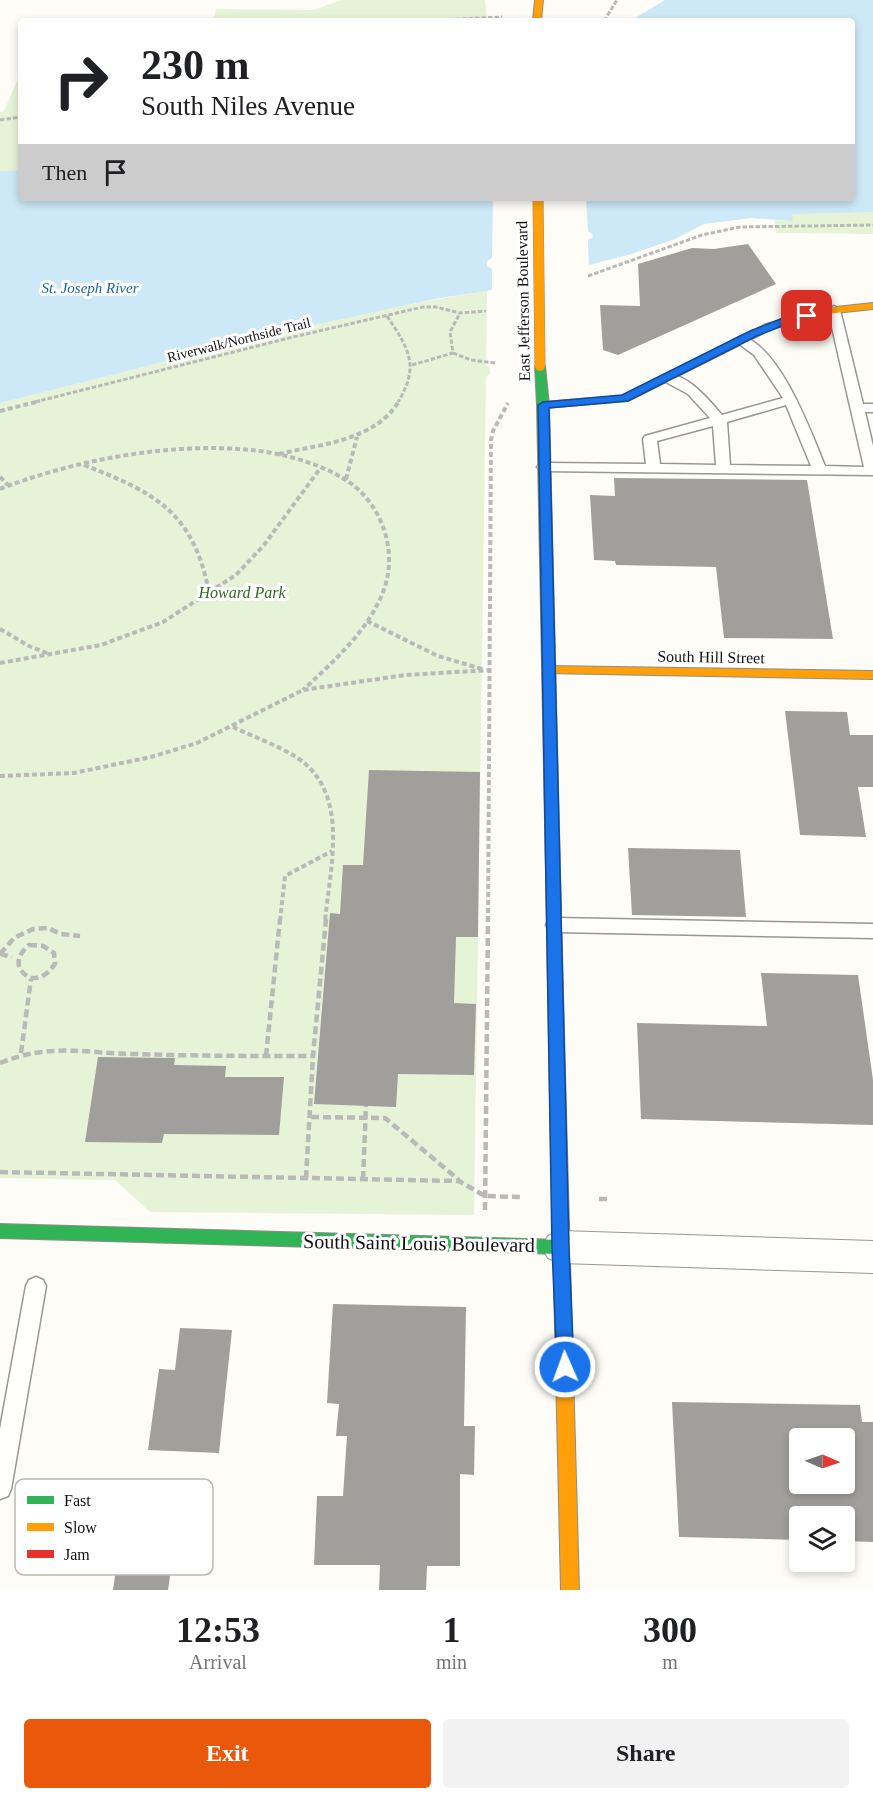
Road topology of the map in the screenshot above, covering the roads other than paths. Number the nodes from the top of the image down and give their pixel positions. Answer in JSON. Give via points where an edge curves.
{"nodes":[{"id":1,"x":538,"y":201,"type":"edge"},
{"id":2,"x":873,"y":306,"type":"edge"},
{"id":3,"x":834,"y":310,"type":"junction"},
{"id":4,"x":741,"y":340,"type":"junction"},
{"id":5,"x":669,"y":378,"type":"junction"},
{"id":6,"x":790,"y":400,"type":"junction"},
{"id":7,"x":543,"y":405,"type":"junction"},
{"id":8,"x":857,"y":408,"type":"junction"},
{"id":9,"x":873,"y":408,"type":"edge"},
{"id":10,"x":720,"y":421,"type":"junction"},
{"id":11,"x":544,"y":467,"type":"junction"},
{"id":12,"x":652,"y":468,"type":"junction"},
{"id":13,"x":723,"y":469,"type":"junction"},
{"id":14,"x":820,"y":470,"type":"junction"},
{"id":15,"x":872,"y":471,"type":"edge"},
{"id":16,"x":549,"y":670,"type":"junction"},
{"id":17,"x":873,"y":675,"type":"edge"},
{"id":18,"x":555,"y":925,"type":"junction"},
{"id":19,"x":873,"y":931,"type":"edge"},
{"id":20,"x":0,"y":1232,"type":"edge"},
{"id":21,"x":561,"y":1247,"type":"junction"},
{"id":22,"x":873,"y":1257,"type":"edge"},
{"id":23,"x":36,"y":1286,"type":"dead end"},
{"id":24,"x":0,"y":1489,"type":"edge"},
{"id":25,"x":570,"y":1590,"type":"edge"}],
"edges":[{"from":1,"to":7,"type":"street","name":"East Jefferson Boulevard","bridge":true},
{"from":2,"to":3,"type":"street"},
{"from":3,"to":4,"type":"street","via":[[787,320]]},
{"from":3,"to":8,"type":"lane"},
{"from":4,"to":5,"type":"street"},
{"from":4,"to":6,"type":"lane","via":[[759,352]]},
{"from":5,"to":7,"type":"street","via":[[624,399]]},
{"from":5,"to":10,"type":"lane","via":[[693,391]]},
{"from":6,"to":10,"type":"lane"},
{"from":6,"to":14,"type":"lane"},
{"from":7,"to":11,"type":"street","name":"East Jefferson Boulevard"},
{"from":8,"to":9,"type":"lane"},
{"from":8,"to":15,"type":"lane"},
{"from":10,"to":12,"type":"lane","via":[[650,439]]},
{"from":10,"to":13,"type":"lane"},
{"from":11,"to":12,"type":"lane"},
{"from":11,"to":16,"type":"street","name":"East Jefferson Boulevard"},
{"from":12,"to":13,"type":"lane"},
{"from":13,"to":14,"type":"lane"},
{"from":14,"to":15,"type":"lane"},
{"from":16,"to":17,"type":"street","name":"South Hill Street"},
{"from":16,"to":18,"type":"street","name":"East Jefferson Boulevard"},
{"from":18,"to":19,"type":"lane"},
{"from":18,"to":21,"type":"street","name":"East Jefferson Boulevard"},
{"from":20,"to":21,"type":"street","name":"South Saint Louis Boulevard"},
{"from":21,"to":22,"type":"street","name":"South Saint Louis Boulevard"},
{"from":21,"to":25,"type":"street","name":"East Jefferson Boulevard"},
{"from":23,"to":24,"type":"lane"}]}
